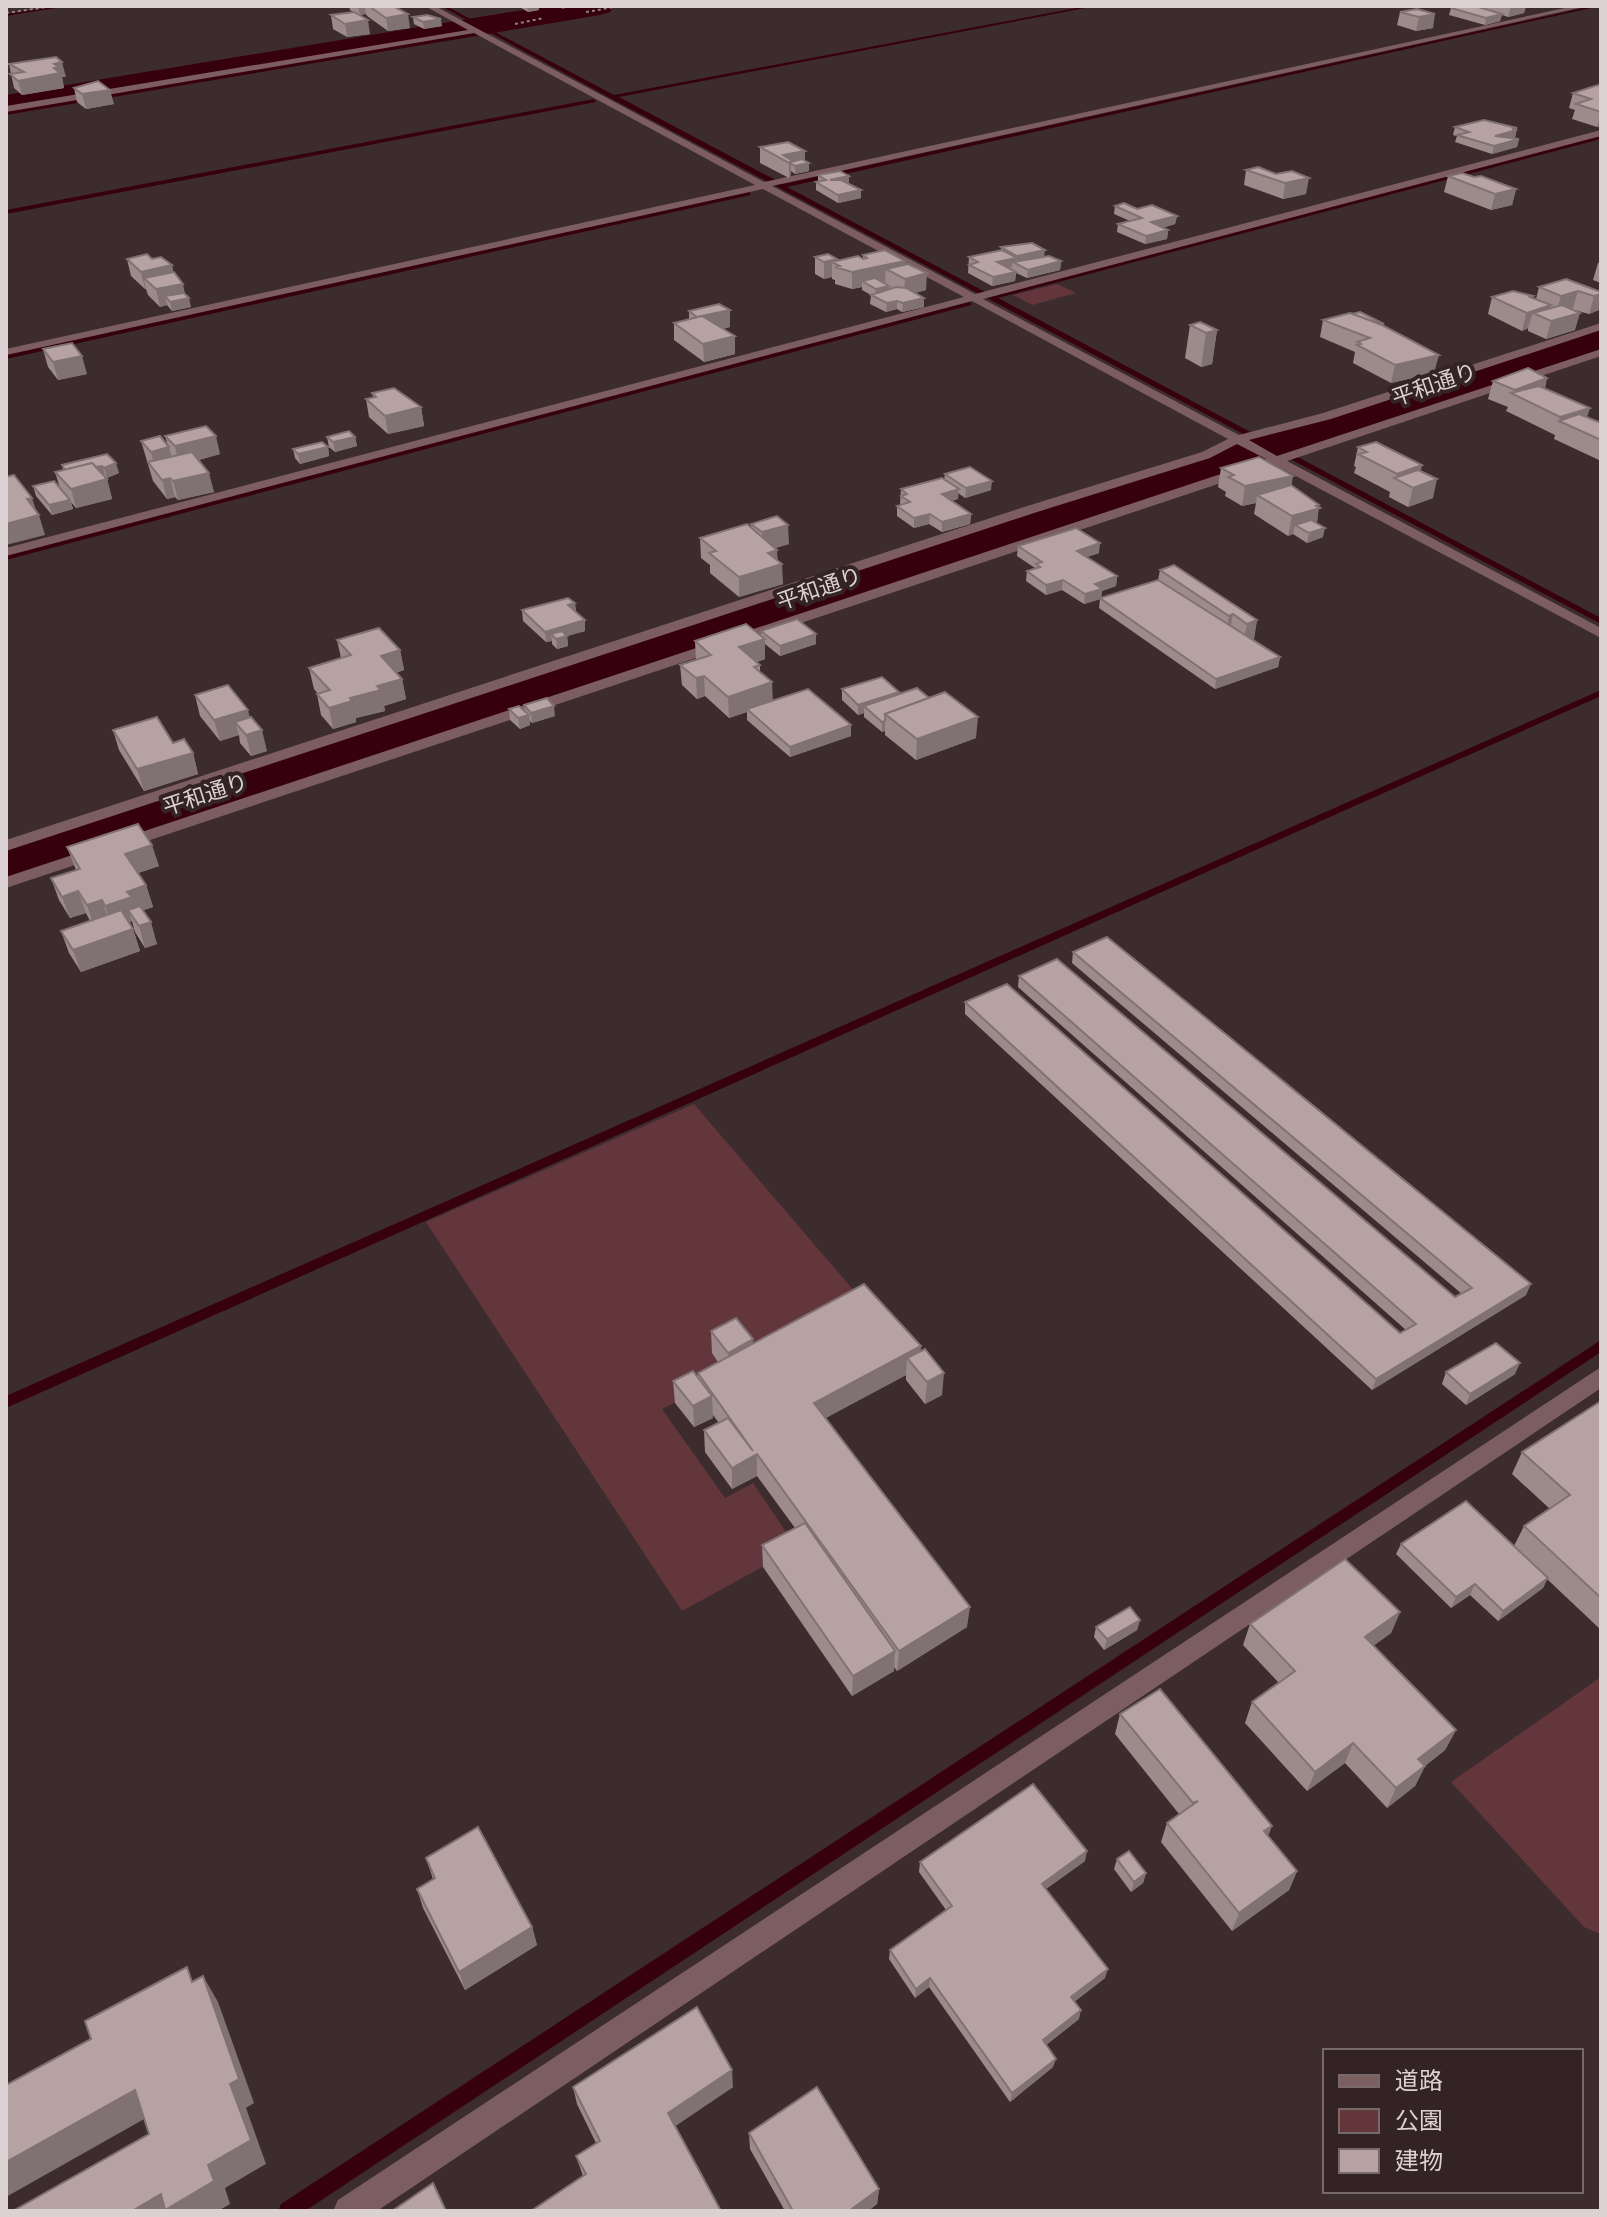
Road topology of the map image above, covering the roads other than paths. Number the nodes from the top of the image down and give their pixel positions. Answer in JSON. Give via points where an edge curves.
{"nodes":[{"id":1,"x":429,"y":6,"type":"edge"},
{"id":2,"x":1580,"y":7,"type":"edge"},
{"id":3,"x":460,"y":11,"type":"dead end"},
{"id":4,"x":446,"y":13,"type":"junction"},
{"id":5,"x":471,"y":29,"type":"junction"},
{"id":6,"x":6,"y":109,"type":"edge"},
{"id":7,"x":1601,"y":133,"type":"edge"},
{"id":8,"x":765,"y":185,"type":"junction"},
{"id":9,"x":981,"y":295,"type":"junction"},
{"id":10,"x":1601,"y":326,"type":"edge"},
{"id":11,"x":6,"y":352,"type":"edge"},
{"id":12,"x":1601,"y":352,"type":"edge"},
{"id":13,"x":1247,"y":438,"type":"junction"},
{"id":14,"x":1281,"y":458,"type":"junction"},
{"id":15,"x":6,"y":552,"type":"edge"},
{"id":16,"x":1601,"y":634,"type":"edge"},
{"id":17,"x":6,"y":846,"type":"edge"},
{"id":18,"x":6,"y":883,"type":"edge"},
{"id":19,"x":1599,"y":1380,"type":"edge"},
{"id":20,"x":349,"y":2211,"type":"edge"}],
"edges":[{"from":1,"to":4,"type":"street"},
{"from":2,"to":8,"type":"street"},
{"from":3,"to":4,"type":"street"},
{"from":4,"to":5,"type":"street"},
{"from":5,"to":6,"type":"street"},
{"from":5,"to":8,"type":"street"},
{"from":7,"to":9,"type":"street"},
{"from":8,"to":9,"type":"street"},
{"from":8,"to":11,"type":"street"},
{"from":9,"to":13,"type":"street"},
{"from":9,"to":15,"type":"street"},
{"from":10,"to":13,"type":"street"},
{"from":12,"to":14,"type":"street","name":"平和通り"},
{"from":13,"to":14,"type":"street"},
{"from":13,"to":17,"type":"street"},
{"from":14,"to":16,"type":"street"},
{"from":14,"to":18,"type":"street","name":"平和通り"},
{"from":19,"to":20,"type":"street"}]}
